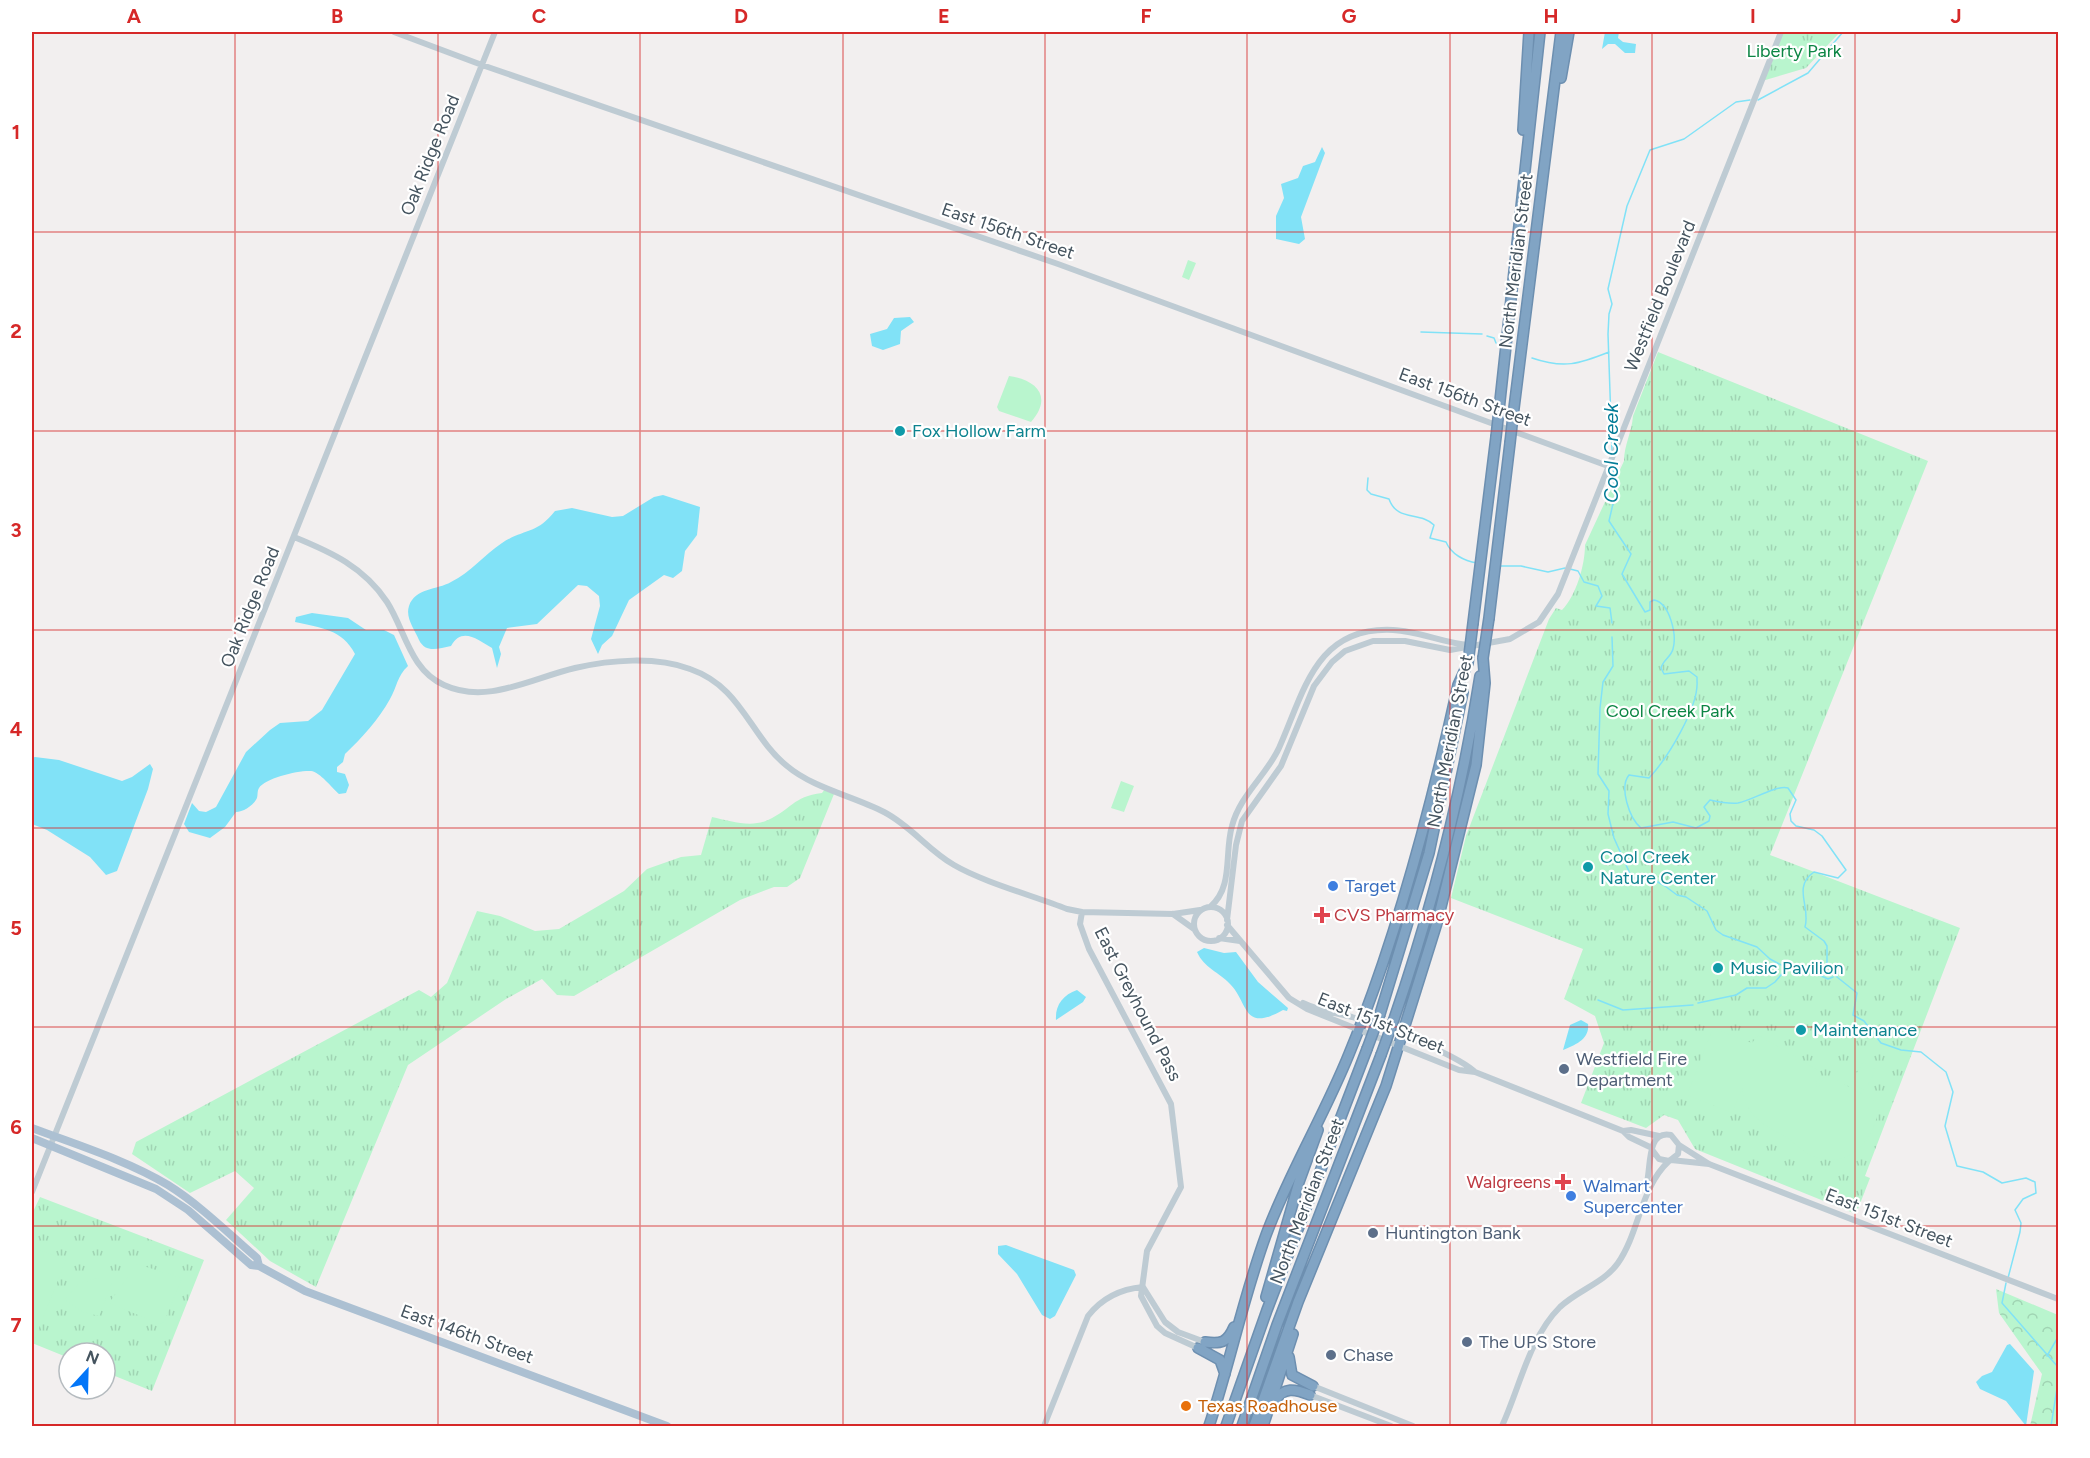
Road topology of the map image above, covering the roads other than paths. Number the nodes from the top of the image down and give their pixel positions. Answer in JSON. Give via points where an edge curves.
{"nodes":[{"id":1,"x":394,"y":32,"type":"edge"},
{"id":2,"x":495,"y":32,"type":"edge"},
{"id":3,"x":1529,"y":32,"type":"edge"},
{"id":4,"x":1540,"y":32,"type":"edge"},
{"id":5,"x":1561,"y":32,"type":"edge"},
{"id":6,"x":1569,"y":32,"type":"edge"},
{"id":7,"x":1781,"y":32,"type":"edge"},
{"id":8,"x":482,"y":65,"type":"junction"},
{"id":9,"x":1543,"y":187,"type":"junction"},
{"id":10,"x":1519,"y":225,"type":"junction"},
{"id":11,"x":1609,"y":463,"type":"junction"},
{"id":12,"x":294,"y":537,"type":"junction"},
{"id":13,"x":1494,"y":642,"type":"junction"},
{"id":14,"x":1483,"y":658,"type":"junction"},
{"id":15,"x":1468,"y":663,"type":"junction"},
{"id":16,"x":1210,"y":907,"type":"junction"},
{"id":17,"x":1200,"y":910,"type":"junction"},
{"id":18,"x":1082,"y":912,"type":"junction"},
{"id":19,"x":1173,"y":914,"type":"junction"},
{"id":20,"x":1227,"y":922,"type":"junction"},
{"id":21,"x":1195,"y":930,"type":"junction"},
{"id":22,"x":1219,"y":938,"type":"junction"},
{"id":23,"x":1240,"y":941,"type":"junction"},
{"id":24,"x":1282,"y":990,"type":"junction"},
{"id":25,"x":1360,"y":1026,"type":"junction"},
{"id":26,"x":1403,"y":1037,"type":"junction"},
{"id":27,"x":1399,"y":1048,"type":"junction"},
{"id":28,"x":1475,"y":1072,"type":"junction"},
{"id":29,"x":1337,"y":1081,"type":"junction"},
{"id":30,"x":32,"y":1128,"type":"edge"},
{"id":31,"x":1623,"y":1131,"type":"junction"},
{"id":32,"x":1659,"y":1136,"type":"junction"},
{"id":33,"x":32,"y":1138,"type":"edge"},
{"id":34,"x":52,"y":1141,"type":"junction"},
{"id":35,"x":1679,"y":1145,"type":"junction"},
{"id":36,"x":1652,"y":1150,"type":"junction"},
{"id":37,"x":1670,"y":1161,"type":"junction"},
{"id":38,"x":1709,"y":1164,"type":"junction"},
{"id":39,"x":1648,"y":1188,"type":"junction"},
{"id":40,"x":32,"y":1192,"type":"edge"},
{"id":41,"x":1326,"y":1235,"type":"junction"},
{"id":42,"x":1143,"y":1287,"type":"junction"},
{"id":43,"x":1248,"y":1292,"type":"junction"},
{"id":44,"x":2058,"y":1299,"type":"edge"},
{"id":45,"x":1202,"y":1345,"type":"junction"},
{"id":46,"x":1289,"y":1345,"type":"junction"},
{"id":47,"x":1239,"y":1387,"type":"junction"},
{"id":48,"x":1221,"y":1389,"type":"junction"},
{"id":49,"x":1312,"y":1390,"type":"junction"},
{"id":50,"x":667,"y":1426,"type":"edge"},
{"id":51,"x":1044,"y":1426,"type":"edge"},
{"id":52,"x":1209,"y":1426,"type":"edge"},
{"id":53,"x":1226,"y":1426,"type":"edge"},
{"id":54,"x":1242,"y":1426,"type":"edge"},
{"id":55,"x":1254,"y":1426,"type":"edge"},
{"id":56,"x":1264,"y":1426,"type":"edge"},
{"id":57,"x":1391,"y":1426,"type":"edge"},
{"id":58,"x":1413,"y":1426,"type":"edge"},
{"id":59,"x":1502,"y":1426,"type":"edge"}],
"edges":[{"from":1,"to":8,"type":"street","name":"East 156th Street"},
{"from":2,"to":8,"type":"street","name":"Oak Ridge Road"},
{"from":3,"to":10,"type":"highway"},
{"from":4,"to":10,"type":"highway","name":"North Meridian Street"},
{"from":5,"to":9,"type":"highway","name":"North Meridian Street"},
{"from":6,"to":9,"type":"highway"},
{"from":7,"to":11,"type":"street","name":"Westfield Boulevard"},
{"from":8,"to":11,"type":"street","name":"East 156th Street","via":[[1058,264]]},
{"from":8,"to":12,"type":"street","name":"Oak Ridge Road"},
{"from":9,"to":14,"type":"highway","name":"North Meridian Street","bridge":true},
{"from":10,"to":15,"type":"highway","name":"North Meridian Street","bridge":true},
{"from":11,"to":13,"type":"street","name":"Westfield Boulevard","via":[[1556,599],[1536,625],[1517,637]]},
{"from":12,"to":18,"type":"street","name":"East Greyhound Pass","via":[[341,557],[366,577],[388,603],[416,662],[444,685],[474,692],[500,690],[573,668],[617,662],[689,668],[727,691],[776,756],[800,775],[904,823],[957,867]]},
{"from":12,"to":34,"type":"street","name":"Oak Ridge Road"},
{"from":13,"to":16,"type":"street","name":"Westfield Boulevard","via":[[1461,644],[1392,629],[1360,634],[1330,651],[1308,676],[1275,758],[1234,817],[1225,888]]},
{"from":13,"to":20,"type":"street","name":"Westfield Boulevard","via":[[1450,650],[1405,641],[1373,641],[1346,651],[1332,662],[1314,686],[1281,766],[1242,820]]},
{"from":14,"to":26,"type":"highway","via":[[1485,683],[1470,793]]},
{"from":14,"to":54,"type":"highway","name":"North Meridian Street","bridge":true,"via":[[1465,760],[1426,921],[1381,1055]]},
{"from":15,"to":25,"type":"highway","via":[[1458,685],[1407,888]]},
{"from":15,"to":47,"type":"highway","name":"North Meridian Street","bridge":true,"via":[[1433,835],[1407,933]]},
{"from":16,"to":17,"type":"street"},
{"from":16,"to":20,"type":"street","via":[[1221,910]]},
{"from":17,"to":19,"type":"street"},
{"from":17,"to":21,"type":"street","via":[[1194,919]]},
{"from":18,"to":19,"type":"street"},
{"from":18,"to":42,"type":"street","name":"East Greyhound Pass","via":[[1080,924],[1089,949],[1171,1104],[1181,1187],[1147,1251]]},
{"from":19,"to":21,"type":"street"},
{"from":20,"to":22,"type":"street"},
{"from":20,"to":23,"type":"street","name":"East 151st Street"},
{"from":21,"to":22,"type":"street","via":[[1203,938]]},
{"from":22,"to":23,"type":"street"},
{"from":23,"to":24,"type":"street","name":"East 151st Street"},
{"from":24,"to":25,"type":"street","name":"East 151st Street","via":[[1311,1007]]},
{"from":24,"to":25,"type":"street","name":"East 151st Street","via":[[1307,1009]]},
{"from":25,"to":26,"type":"street","name":"East 151st Street"},
{"from":25,"to":27,"type":"street","name":"East 151st Street"},
{"from":25,"to":29,"type":"highway"},
{"from":26,"to":27,"type":"highway"},
{"from":26,"to":28,"type":"street","name":"East 151st Street","via":[[1463,1062]]},
{"from":27,"to":28,"type":"street","name":"East 151st Street"},
{"from":27,"to":41,"type":"highway"},
{"from":28,"to":31,"type":"street","name":"East 151st Street"},
{"from":29,"to":43,"type":"highway","via":[[1285,1187]]},
{"from":29,"to":47,"type":"highway","via":[[1302,1174]]},
{"from":30,"to":34,"type":"main road"},
{"from":31,"to":32,"type":"street","name":"East 151st Street"},
{"from":31,"to":36,"type":"street","name":"East 151st Street"},
{"from":32,"to":35,"type":"street","via":[[1671,1135]]},
{"from":32,"to":36,"type":"street"},
{"from":33,"to":34,"type":"main road"},
{"from":34,"to":40,"type":"street","name":"Oak Ridge Road"},
{"from":34,"to":50,"type":"main road","name":"East 146th Street","via":[[135,1168],[168,1185],[257,1258],[259,1266],[312,1294]]},
{"from":35,"to":37,"type":"street","via":[[1678,1154]]},
{"from":35,"to":38,"type":"street","name":"East 151st Street"},
{"from":36,"to":37,"type":"street","via":[[1659,1159]]},
{"from":36,"to":39,"type":"street"},
{"from":37,"to":38,"type":"street","name":"East 151st Street"},
{"from":37,"to":39,"type":"street"},
{"from":38,"to":44,"type":"street","name":"East 151st Street"},
{"from":39,"to":59,"type":"street","via":[[1618,1263],[1561,1306],[1540,1333]]},
{"from":41,"to":46,"type":"highway"},
{"from":41,"to":55,"type":"highway"},
{"from":42,"to":45,"type":"street","via":[[1165,1322]]},
{"from":42,"to":51,"type":"street","via":[[1115,1293],[1088,1316]]},
{"from":43,"to":45,"type":"highway","via":[[1228,1338]]},
{"from":43,"to":48,"type":"highway"},
{"from":45,"to":48,"type":"highway","via":[[1220,1360],[1225,1373]]},
{"from":46,"to":49,"type":"highway","via":[[1291,1372]]},
{"from":46,"to":56,"type":"highway"},
{"from":47,"to":53,"type":"highway","name":"North Meridian Street"},
{"from":48,"to":52,"type":"highway"},
{"from":49,"to":56,"type":"highway","via":[[1283,1391],[1275,1399]]},
{"from":49,"to":57,"type":"street"},
{"from":49,"to":58,"type":"street"}]}
